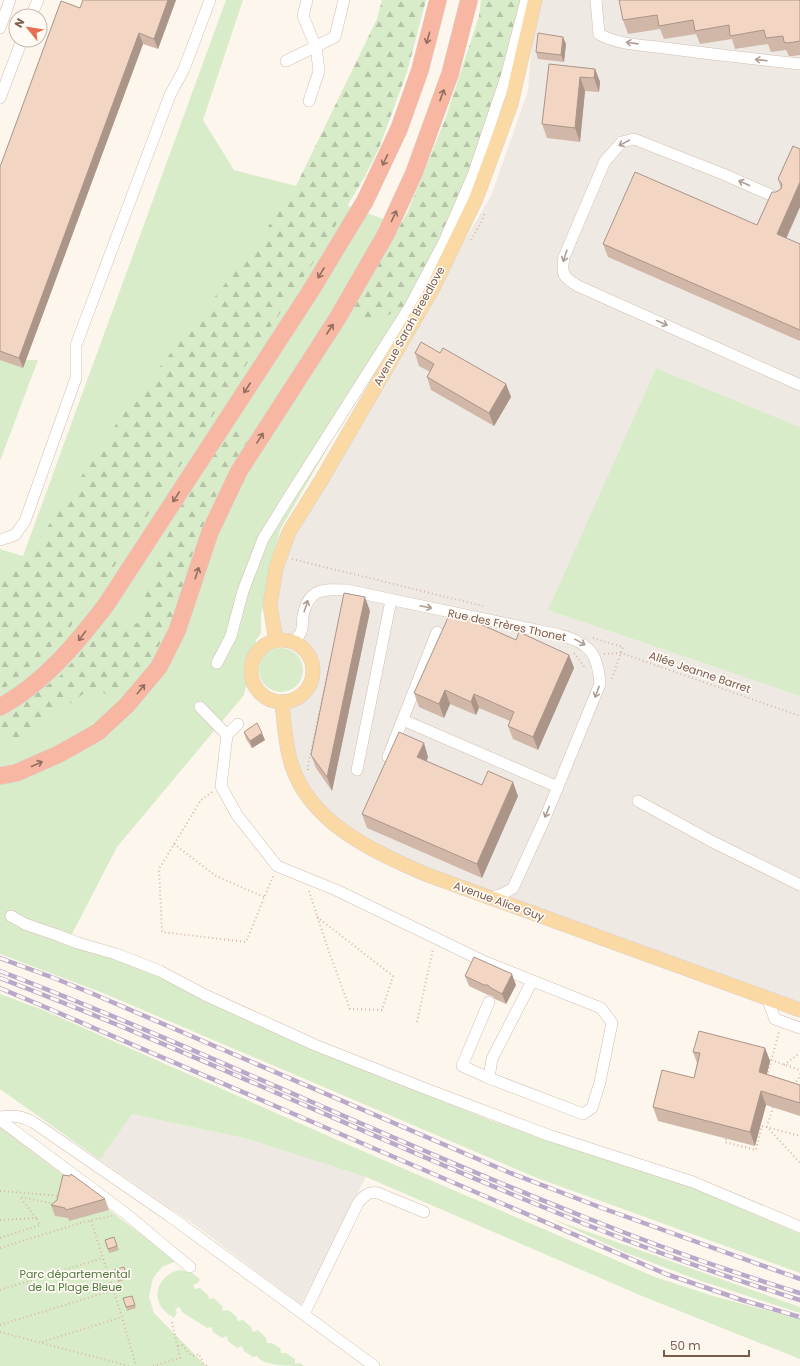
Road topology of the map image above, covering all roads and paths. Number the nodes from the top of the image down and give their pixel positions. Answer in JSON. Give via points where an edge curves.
{"nodes":[{"id":1,"x":10,"y":0,"type":"edge"},
{"id":2,"x":210,"y":0,"type":"edge"},
{"id":3,"x":307,"y":0,"type":"edge"},
{"id":4,"x":344,"y":0,"type":"edge"},
{"id":5,"x":438,"y":0,"type":"edge"},
{"id":6,"x":469,"y":0,"type":"edge"},
{"id":7,"x":526,"y":0,"type":"edge"},
{"id":8,"x":535,"y":0,"type":"edge"},
{"id":9,"x":596,"y":0,"type":"edge"},
{"id":10,"x":0,"y":28,"type":"edge"},
{"id":11,"x":316,"y":47,"type":"junction"},
{"id":12,"x":19,"y":48,"type":"edge"},
{"id":13,"x":286,"y":61,"type":"dead end"},
{"id":14,"x":800,"y":64,"type":"edge"},
{"id":15,"x":0,"y":98,"type":"edge"},
{"id":16,"x":309,"y":101,"type":"dead end"},
{"id":17,"x":780,"y":199,"type":"edge"},
{"id":18,"x":486,"y":208,"type":"dead end"},
{"id":19,"x":469,"y":243,"type":"dead end"},
{"id":20,"x":800,"y":385,"type":"edge"},
{"id":21,"x":0,"y":540,"type":"edge"},
{"id":22,"x":289,"y":556,"type":"dead end"},
{"id":23,"x":349,"y":574,"type":"junction"},
{"id":24,"x":346,"y":590,"type":"junction"},
{"id":25,"x":391,"y":600,"type":"junction"},
{"id":26,"x":490,"y":608,"type":"dead end"},
{"id":27,"x":437,"y":632,"type":"dead end"},
{"id":28,"x":586,"y":636,"type":"dead end"},
{"id":29,"x":276,"y":641,"type":"junction"},
{"id":30,"x":294,"y":643,"type":"junction"},
{"id":31,"x":571,"y":649,"type":"dead end"},
{"id":32,"x":621,"y":653,"type":"junction"},
{"id":33,"x":593,"y":655,"type":"junction"},
{"id":34,"x":330,"y":659,"type":"edge"},
{"id":35,"x":217,"y":663,"type":"dead end"},
{"id":36,"x":589,"y":674,"type":"dead end"},
{"id":37,"x":614,"y":674,"type":"dead end"},
{"id":38,"x":282,"y":702,"type":"junction"},
{"id":39,"x":5,"y":704,"type":"edge"},
{"id":40,"x":200,"y":707,"type":"dead end"},
{"id":41,"x":800,"y":716,"type":"edge"},
{"id":42,"x":403,"y":720,"type":"junction"},
{"id":43,"x":238,"y":724,"type":"dead end"},
{"id":44,"x":227,"y":735,"type":"junction"},
{"id":45,"x":385,"y":765,"type":"edge"},
{"id":46,"x":356,"y":770,"type":"dead end"},
{"id":47,"x":308,"y":774,"type":"dead end"},
{"id":48,"x":0,"y":776,"type":"edge"},
{"id":49,"x":221,"y":786,"type":"junction"},
{"id":50,"x":558,"y":787,"type":"junction"},
{"id":51,"x":638,"y":801,"type":"dead end"},
{"id":52,"x":174,"y":844,"type":"junction"},
{"id":53,"x":277,"y":866,"type":"junction"},
{"id":54,"x":304,"y":877,"type":"junction"},
{"id":55,"x":800,"y":885,"type":"edge"},
{"id":56,"x":265,"y":897,"type":"junction"},
{"id":57,"x":489,"y":897,"type":"junction"},
{"id":58,"x":11,"y":916,"type":"dead end"},
{"id":59,"x":317,"y":917,"type":"junction"},
{"id":60,"x":435,"y":938,"type":"junction"},
{"id":61,"x":532,"y":980,"type":"junction"},
{"id":62,"x":768,"y":998,"type":"junction"},
{"id":63,"x":489,"y":1002,"type":"dead end"},
{"id":64,"x":800,"y":1010,"type":"edge"},
{"id":65,"x":417,"y":1022,"type":"dead end"},
{"id":66,"x":800,"y":1028,"type":"edge"},
{"id":67,"x":780,"y":1029,"type":"dead end"},
{"id":68,"x":800,"y":1052,"type":"edge"},
{"id":69,"x":771,"y":1060,"type":"junction"},
{"id":70,"x":784,"y":1065,"type":"junction"},
{"id":71,"x":800,"y":1070,"type":"edge"},
{"id":72,"x":800,"y":1074,"type":"edge"},
{"id":73,"x":489,"y":1078,"type":"junction"},
{"id":74,"x":766,"y":1081,"type":"edge"},
{"id":75,"x":799,"y":1081,"type":"edge"},
{"id":76,"x":789,"y":1087,"type":"edge"},
{"id":77,"x":773,"y":1107,"type":"edge"},
{"id":78,"x":0,"y":1117,"type":"edge"},
{"id":79,"x":0,"y":1120,"type":"edge"},
{"id":80,"x":767,"y":1127,"type":"junction"},
{"id":81,"x":800,"y":1136,"type":"edge"},
{"id":82,"x":726,"y":1139,"type":"dead end"},
{"id":83,"x":800,"y":1163,"type":"edge"},
{"id":84,"x":0,"y":1191,"type":"edge"},
{"id":85,"x":16,"y":1192,"type":"junction"},
{"id":86,"x":20,"y":1197,"type":"junction"},
{"id":87,"x":424,"y":1212,"type":"dead end"},
{"id":88,"x":125,"y":1213,"type":"junction"},
{"id":89,"x":36,"y":1218,"type":"junction"},
{"id":90,"x":0,"y":1220,"type":"edge"},
{"id":91,"x":91,"y":1221,"type":"junction"},
{"id":92,"x":800,"y":1227,"type":"edge"},
{"id":93,"x":0,"y":1238,"type":"edge"},
{"id":94,"x":0,"y":1248,"type":"edge"},
{"id":95,"x":103,"y":1258,"type":"junction"},
{"id":96,"x":190,"y":1267,"type":"dead end"},
{"id":97,"x":0,"y":1290,"type":"edge"},
{"id":98,"x":113,"y":1290,"type":"junction"},
{"id":99,"x":304,"y":1314,"type":"junction"},
{"id":100,"x":122,"y":1317,"type":"junction"},
{"id":101,"x":172,"y":1322,"type":"dead end"},
{"id":102,"x":0,"y":1325,"type":"edge"},
{"id":103,"x":0,"y":1332,"type":"edge"},
{"id":104,"x":41,"y":1343,"type":"junction"},
{"id":105,"x":178,"y":1346,"type":"junction"},
{"id":106,"x":129,"y":1366,"type":"edge"},
{"id":107,"x":136,"y":1366,"type":"edge"},
{"id":108,"x":153,"y":1366,"type":"edge"},
{"id":109,"x":208,"y":1366,"type":"edge"},
{"id":110,"x":374,"y":1366,"type":"edge"}],
"edges":[{"from":1,"to":10,"type":"lane"},
{"from":2,"to":21,"type":"lane","via":[[184,69],[170,95],[76,345],[76,378],[25,521],[15,535]]},
{"from":3,"to":11,"type":"lane","via":[[303,16]]},
{"from":4,"to":11,"type":"lane","via":[[335,37]]},
{"from":5,"to":39,"type":"highway","one_way":true,"via":[[420,70],[399,129],[365,201],[310,292],[106,605],[78,642],[44,677]]},
{"from":48,"to":6,"type":"highway","one_way":true,"via":[[16,773],[59,754],[98,732],[127,705],[159,667],[177,632],[210,532],[239,471],[337,319],[386,234],[414,173],[450,74]]},
{"from":7,"to":35,"type":"lane","via":[[506,77],[473,175],[444,242],[409,308],[263,539],[243,591],[231,636]]},
{"from":8,"to":29,"type":"main road","name":"Avenue Sarah Breedlove","via":[[511,104],[476,198],[433,288],[289,532],[276,568],[270,605]]},
{"from":14,"to":9,"type":"lane","one_way":true,"via":[[607,39],[599,34]]},
{"from":11,"to":13,"type":"lane"},
{"from":11,"to":16,"type":"lane","via":[[319,71]]},
{"from":12,"to":15,"type":"lane"},
{"from":17,"to":20,"type":"lane","one_way":true,"via":[[634,139],[622,142],[605,161],[564,257],[562,269],[566,279],[578,286]]},
{"from":18,"to":19,"type":"path","via":[[482,223]]},
{"from":22,"to":23,"type":"path","via":[[292,559]]},
{"from":23,"to":24,"type":"path"},
{"from":23,"to":26,"type":"path"},
{"from":24,"to":25,"type":"lane","name":"Rue des Frères Thonet"},
{"from":30,"to":24,"type":"lane","name":"Rue des Frères Thonet","one_way":true,"via":[[301,631],[308,599],[313,594]]},
{"from":25,"to":33,"type":"lane","name":"Rue des Frères Thonet","one_way":true,"via":[[568,637],[587,647]]},
{"from":25,"to":46,"type":"lane"},
{"from":27,"to":42,"type":"lane"},
{"from":28,"to":32,"type":"path","via":[[623,647]]},
{"from":29,"to":30,"type":"main road"},
{"from":29,"to":38,"type":"main road","via":[[262,648],[254,658],[251,669],[252,682],[258,692],[269,699]]},
{"from":30,"to":38,"type":"main road","via":[[305,651],[311,662],[312,675],[309,686],[302,695],[291,701]]},
{"from":31,"to":36,"type":"path"},
{"from":32,"to":33,"type":"path","name":"Allée Jeanne Barret"},
{"from":32,"to":37,"type":"path"},
{"from":32,"to":41,"type":"path","name":"Allée Jeanne Barret"},
{"from":33,"to":50,"type":"lane","name":"Rue des Frères Thonet","one_way":true,"via":[[600,684]]},
{"from":34,"to":47,"type":"path"},
{"from":38,"to":57,"type":"main road","name":"Avenue Alice Guy","via":[[284,730],[291,763],[304,790],[323,813],[350,836],[385,857]]},
{"from":40,"to":44,"type":"lane"},
{"from":42,"to":45,"type":"lane"},
{"from":42,"to":50,"type":"lane"},
{"from":43,"to":44,"type":"lane"},
{"from":44,"to":49,"type":"lane"},
{"from":49,"to":52,"type":"path","via":[[201,800]]},
{"from":49,"to":53,"type":"lane","via":[[237,815]]},
{"from":50,"to":57,"type":"lane","name":"Rue des Frères Thonet","one_way":true,"via":[[513,888]]},
{"from":51,"to":55,"type":"lane"},
{"from":52,"to":56,"type":"path","via":[[216,876]]},
{"from":52,"to":56,"type":"path","via":[[159,869],[162,932],[246,942]]},
{"from":53,"to":54,"type":"lane"},
{"from":53,"to":56,"type":"path"},
{"from":54,"to":59,"type":"path"},
{"from":54,"to":60,"type":"lane"},
{"from":57,"to":62,"type":"main road","name":"Avenue Alice Guy"},
{"from":58,"to":92,"type":"lane","via":[[25,924],[116,954],[160,972],[315,1045],[428,1090],[548,1135],[693,1182]]},
{"from":59,"to":59,"type":"path","via":[[350,1008],[382,1010],[393,976]]},
{"from":60,"to":61,"type":"lane","via":[[483,961]]},
{"from":60,"to":65,"type":"path"},
{"from":61,"to":73,"type":"lane","via":[[492,1059]]},
{"from":61,"to":73,"type":"lane","via":[[601,1008],[612,1023],[592,1108],[583,1114]]},
{"from":62,"to":64,"type":"main road","name":"Avenue Alice Guy"},
{"from":62,"to":66,"type":"lane","via":[[776,1019]]},
{"from":63,"to":73,"type":"lane","via":[[462,1066]]},
{"from":67,"to":69,"type":"path"},
{"from":68,"to":70,"type":"path"},
{"from":69,"to":70,"type":"path"},
{"from":69,"to":74,"type":"path"},
{"from":70,"to":71,"type":"path"},
{"from":72,"to":75,"type":"path"},
{"from":75,"to":76,"type":"path"},
{"from":77,"to":80,"type":"path"},
{"from":78,"to":99,"type":"lane","via":[[12,1115],[33,1122],[171,1217]]},
{"from":79,"to":88,"type":"lane"},
{"from":80,"to":81,"type":"path"},
{"from":80,"to":82,"type":"path","via":[[762,1126],[756,1150],[725,1142]]},
{"from":80,"to":83,"type":"path"},
{"from":84,"to":85,"type":"path"},
{"from":85,"to":86,"type":"path"},
{"from":85,"to":86,"type":"path","via":[[60,1196],[58,1204]]},
{"from":86,"to":89,"type":"path"},
{"from":87,"to":99,"type":"lane","via":[[378,1193],[366,1194],[358,1203]]},
{"from":88,"to":91,"type":"path"},
{"from":88,"to":96,"type":"lane"},
{"from":89,"to":90,"type":"path"},
{"from":89,"to":93,"type":"path","via":[[40,1225]]},
{"from":91,"to":94,"type":"path"},
{"from":91,"to":95,"type":"path"},
{"from":95,"to":97,"type":"path"},
{"from":95,"to":98,"type":"path"},
{"from":98,"to":100,"type":"path"},
{"from":98,"to":102,"type":"path"},
{"from":99,"to":110,"type":"lane"},
{"from":100,"to":104,"type":"path"},
{"from":100,"to":107,"type":"path"},
{"from":101,"to":105,"type":"path"},
{"from":103,"to":104,"type":"path"},
{"from":104,"to":106,"type":"path"},
{"from":105,"to":108,"type":"path","via":[[180,1358]]},
{"from":105,"to":109,"type":"path","via":[[182,1345],[192,1356],[199,1354],[203,1363]]}]}
